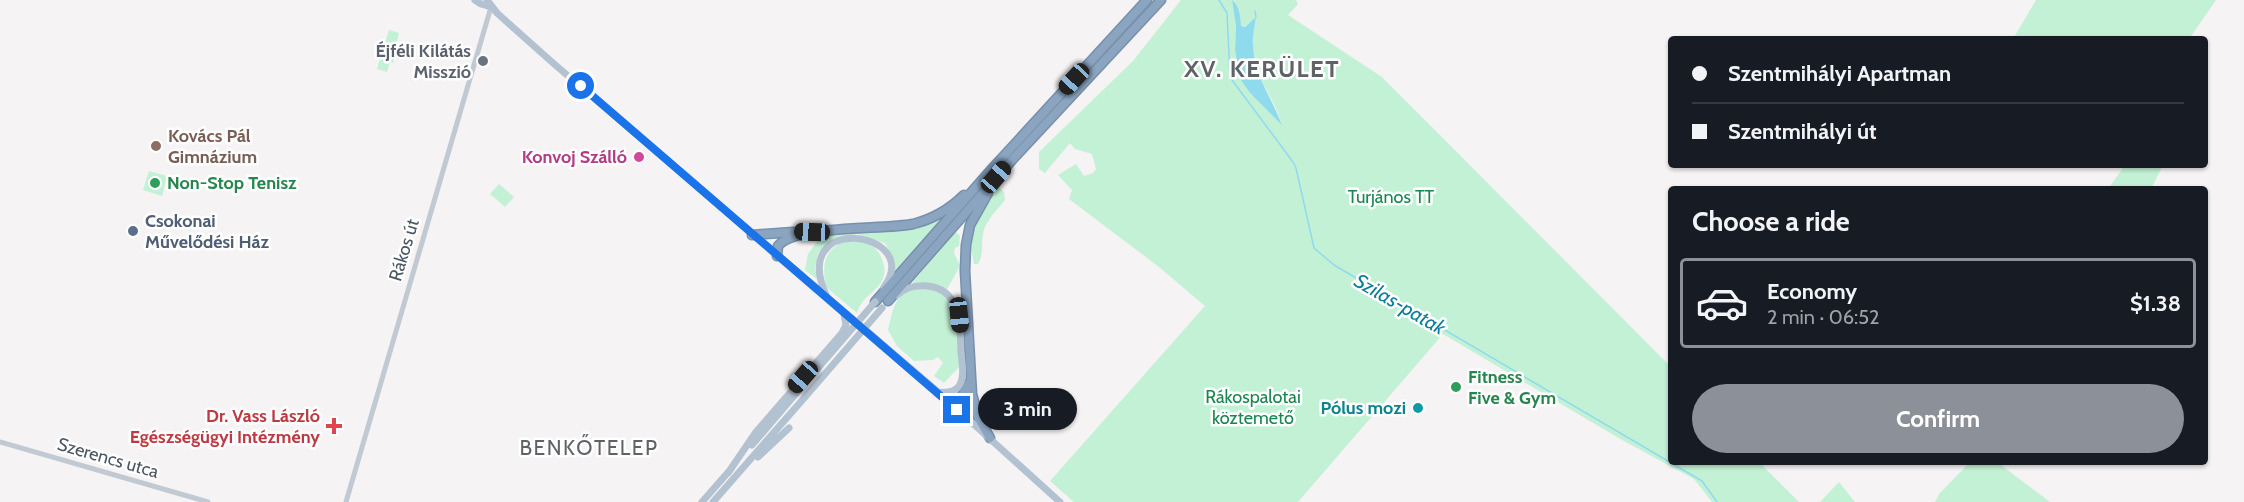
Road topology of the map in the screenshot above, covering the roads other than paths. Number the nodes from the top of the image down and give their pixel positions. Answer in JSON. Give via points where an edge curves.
{"nodes":[{"id":1,"x":475,"y":0,"type":"edge"},
{"id":2,"x":1147,"y":0,"type":"edge"},
{"id":3,"x":1161,"y":0,"type":"edge"},
{"id":4,"x":491,"y":2,"type":"edge"},
{"id":5,"x":1012,"y":160,"type":"junction"},
{"id":6,"x":991,"y":170,"type":"junction"},
{"id":7,"x":812,"y":232,"type":"junction"},
{"id":8,"x":752,"y":235,"type":"junction"},
{"id":9,"x":777,"y":256,"type":"junction"},
{"id":10,"x":828,"y":300,"type":"junction"},
{"id":11,"x":882,"y":304,"type":"junction"},
{"id":12,"x":843,"y":313,"type":"junction"},
{"id":13,"x":971,"y":374,"type":"junction"},
{"id":14,"x":938,"y":392,"type":"junction"},
{"id":15,"x":950,"y":403,"type":"junction"},
{"id":16,"x":789,"y":428,"type":"dead end"},
{"id":17,"x":990,"y":438,"type":"junction"},
{"id":18,"x":0,"y":442,"type":"edge"},
{"id":19,"x":731,"y":476,"type":"junction"},
{"id":20,"x":208,"y":502,"type":"edge"},
{"id":21,"x":346,"y":502,"type":"edge"},
{"id":22,"x":702,"y":502,"type":"edge"},
{"id":23,"x":713,"y":502,"type":"edge"},
{"id":24,"x":1060,"y":502,"type":"edge"}],
"edges":[{"from":1,"to":4,"type":"main road","via":[[481,4]]},
{"from":2,"to":6,"type":"highway"},
{"from":3,"to":5,"type":"highway"},
{"from":4,"to":8,"type":"main road"},
{"from":4,"to":21,"type":"street","name":"Rákos út"},
{"from":5,"to":11,"type":"highway"},
{"from":5,"to":13,"type":"highway","via":[[977,210],[967,235],[965,271]]},
{"from":6,"to":7,"type":"highway","via":[[951,206],[925,220]]},
{"from":6,"to":11,"type":"highway"},
{"from":7,"to":8,"type":"highway"},
{"from":7,"to":9,"type":"highway","via":[[782,241]]},
{"from":8,"to":9,"type":"main road"},
{"from":9,"to":10,"type":"main road"},
{"from":10,"to":11,"type":"main road","via":[[820,279],[821,257],[840,240],[858,237],[876,243],[890,261],[891,275]]},
{"from":10,"to":12,"type":"main road"},
{"from":11,"to":14,"type":"main road","via":[[904,289],[926,285],[942,290],[952,300],[959,315],[962,378],[954,391]]},
{"from":11,"to":19,"type":"main road","bridge":true,"via":[[805,397]]},
{"from":11,"to":19,"type":"main road","bridge":true,"via":[[799,390]]},
{"from":12,"to":14,"type":"main road"},
{"from":12,"to":19,"type":"main road","via":[[846,325],[842,333],[756,432]]},
{"from":13,"to":15,"type":"highway","via":[[964,395]]},
{"from":13,"to":17,"type":"highway","via":[[974,405]]},
{"from":14,"to":15,"type":"main road"},
{"from":15,"to":17,"type":"main road"},
{"from":16,"to":19,"type":"main road"},
{"from":17,"to":24,"type":"main road"},
{"from":18,"to":20,"type":"street","name":"Szerencs utca"},
{"from":19,"to":22,"type":"main road"},
{"from":19,"to":23,"type":"main road"}]}
